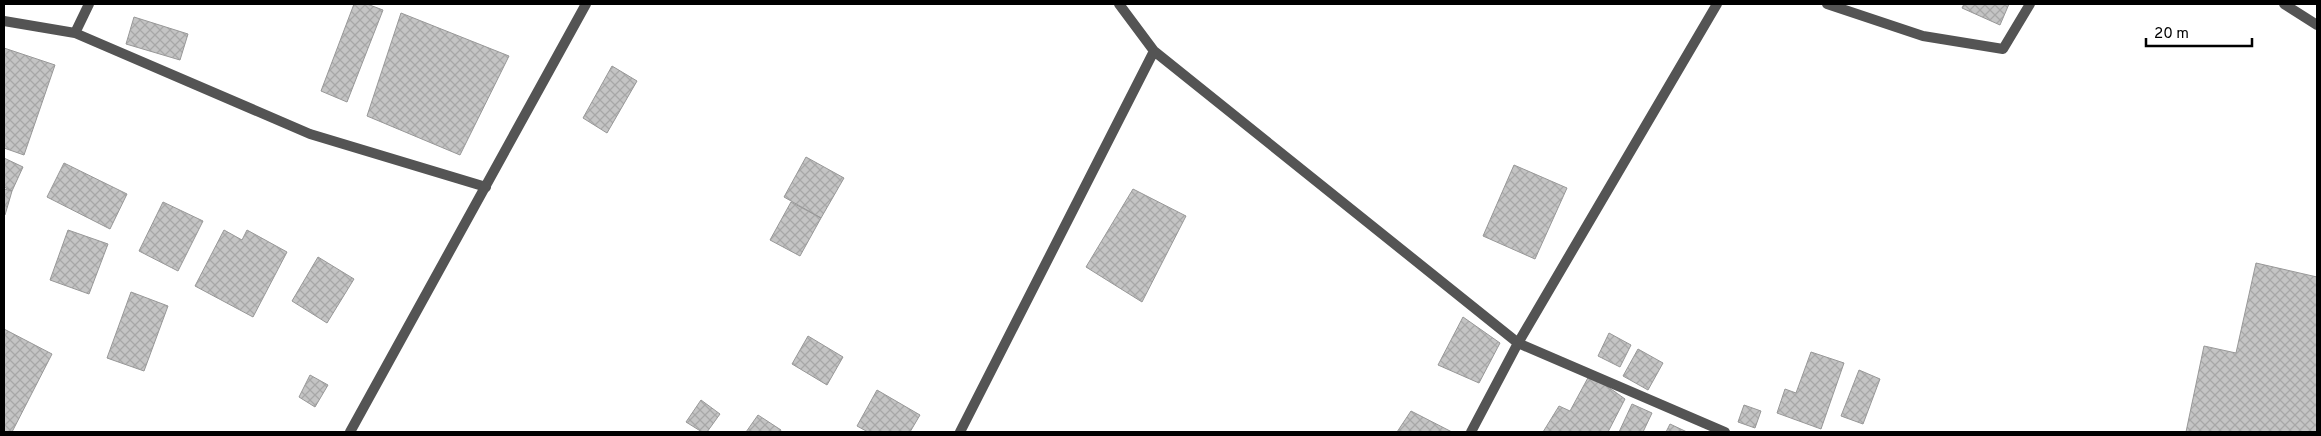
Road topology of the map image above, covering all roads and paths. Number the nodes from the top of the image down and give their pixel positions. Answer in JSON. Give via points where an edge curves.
{"nodes":[{"id":1,"x":89,"y":4,"type":"edge"},
{"id":2,"x":586,"y":4,"type":"edge"},
{"id":3,"x":1119,"y":4,"type":"edge"},
{"id":4,"x":1717,"y":4,"type":"edge"},
{"id":5,"x":1827,"y":4,"type":"edge"},
{"id":6,"x":2030,"y":4,"type":"edge"},
{"id":7,"x":2284,"y":4,"type":"edge"},
{"id":8,"x":4,"y":21,"type":"edge"},
{"id":9,"x":2317,"y":25,"type":"edge"},
{"id":10,"x":75,"y":33,"type":"junction"},
{"id":11,"x":1154,"y":52,"type":"junction"},
{"id":12,"x":486,"y":187,"type":"junction"},
{"id":13,"x":1518,"y":343,"type":"junction"},
{"id":14,"x":350,"y":432,"type":"edge"},
{"id":15,"x":960,"y":432,"type":"edge"},
{"id":16,"x":1471,"y":432,"type":"edge"},
{"id":17,"x":1724,"y":432,"type":"edge"}],
"edges":[{"from":1,"to":10,"type":"street"},
{"from":2,"to":12,"type":"street"},
{"from":3,"to":11,"type":"street"},
{"from":4,"to":13,"type":"street"},
{"from":5,"to":6,"type":"street","via":[[1923,36],[2003,49]]},
{"from":7,"to":9,"type":"street"},
{"from":8,"to":10,"type":"street"},
{"from":10,"to":12,"type":"street","via":[[310,134]]},
{"from":11,"to":13,"type":"street"},
{"from":11,"to":15,"type":"street"},
{"from":12,"to":14,"type":"street"},
{"from":13,"to":16,"type":"street"},
{"from":13,"to":17,"type":"street"}]}
